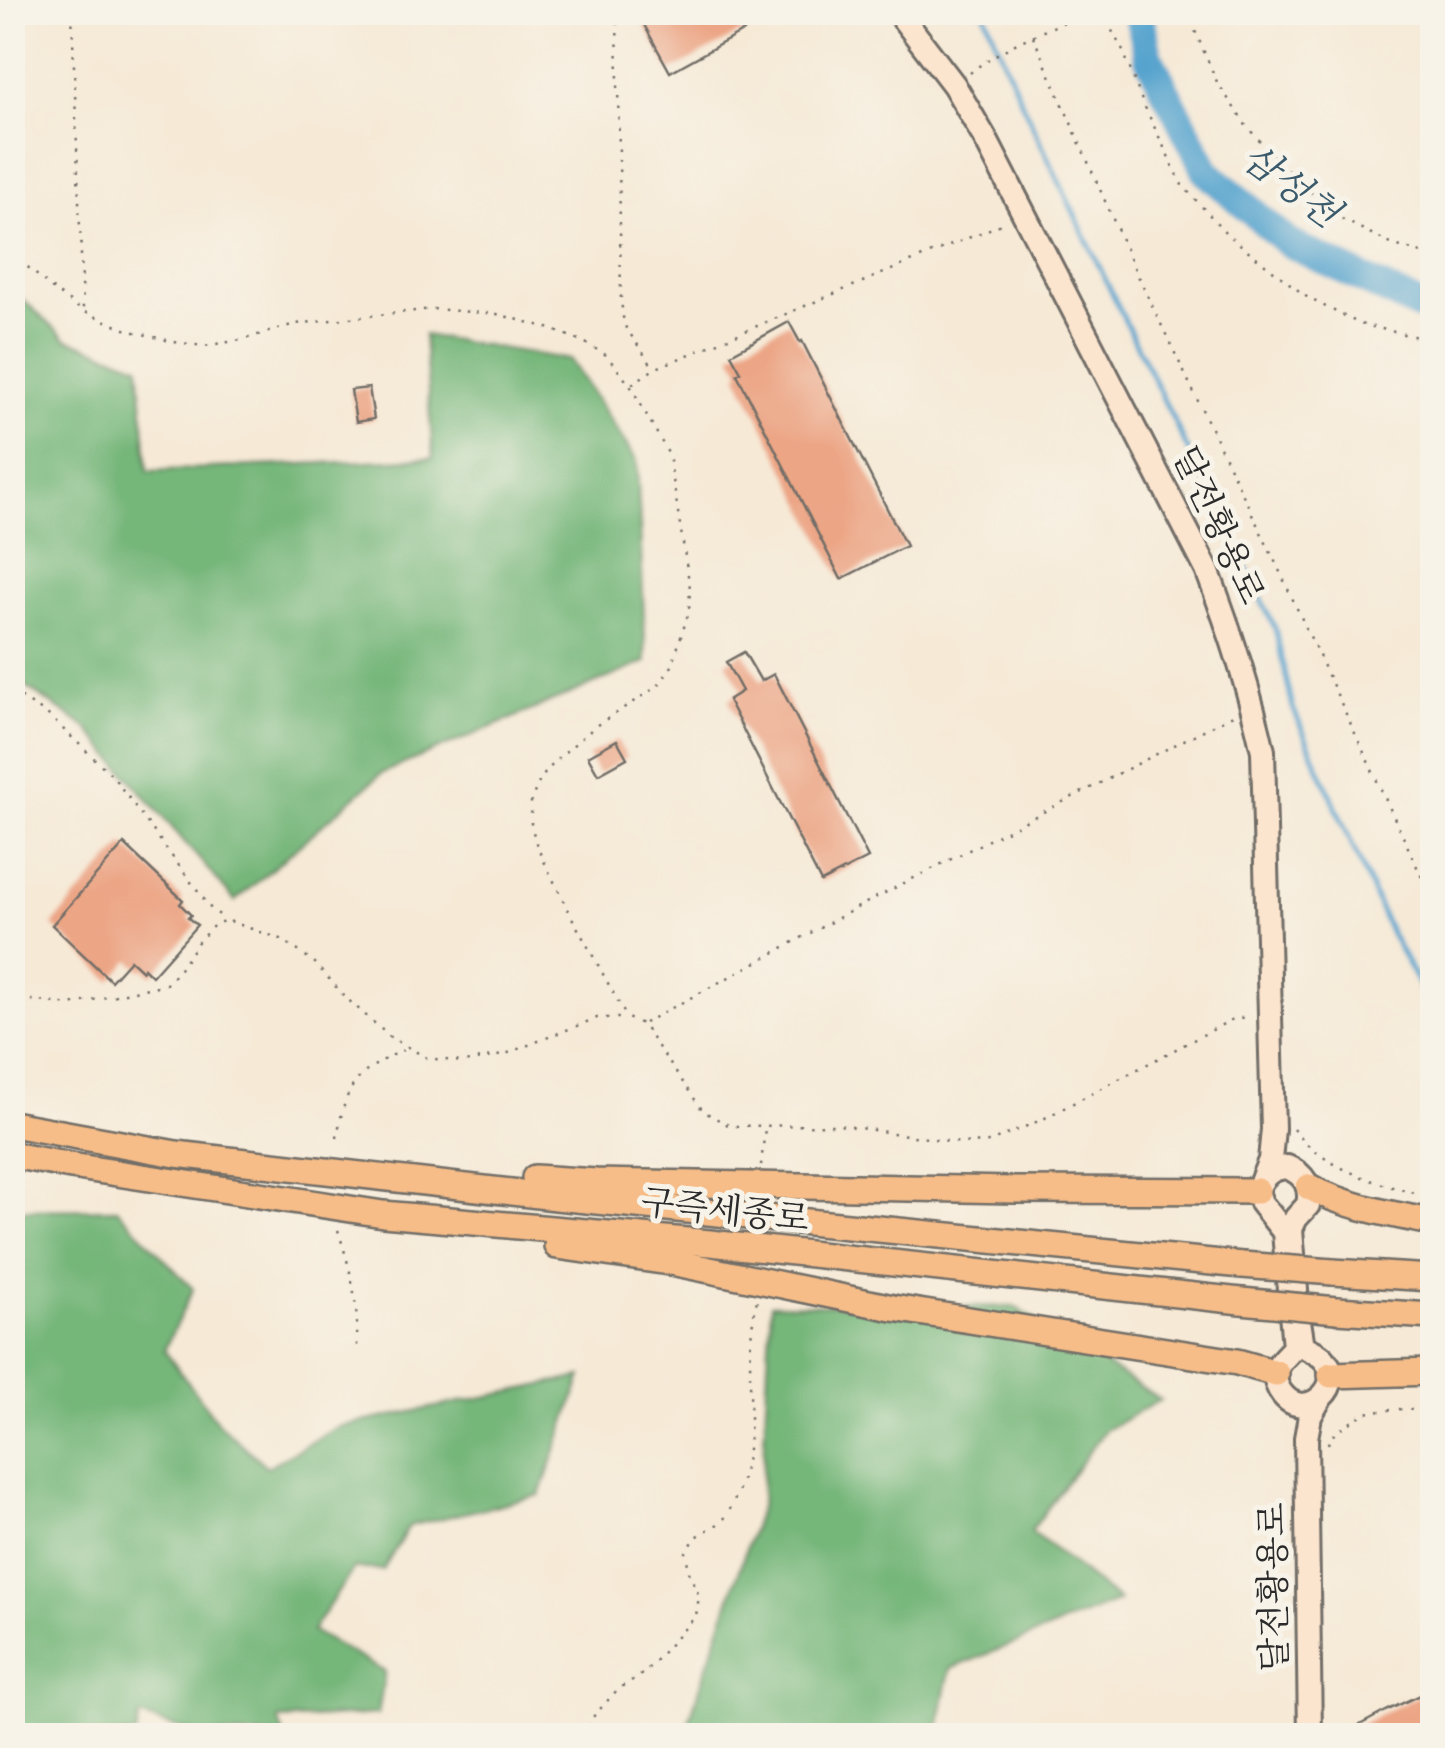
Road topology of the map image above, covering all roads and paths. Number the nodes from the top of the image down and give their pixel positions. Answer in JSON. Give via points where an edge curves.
{"nodes":[{"id":1,"x":72,"y":12,"type":"edge"},
{"id":2,"x":618,"y":12,"type":"edge"},
{"id":3,"x":898,"y":12,"type":"edge"},
{"id":4,"x":1088,"y":12,"type":"edge"},
{"id":5,"x":1102,"y":12,"type":"edge"},
{"id":6,"x":1190,"y":14,"type":"edge"},
{"id":7,"x":1033,"y":36,"type":"junction"},
{"id":8,"x":954,"y":85,"type":"junction"},
{"id":9,"x":1025,"y":214,"type":"junction"},
{"id":10,"x":12,"y":253,"type":"edge"},
{"id":11,"x":1432,"y":256,"type":"edge"},
{"id":12,"x":83,"y":311,"type":"junction"},
{"id":13,"x":1432,"y":337,"type":"edge"},
{"id":14,"x":654,"y":368,"type":"junction"},
{"id":15,"x":630,"y":385,"type":"junction"},
{"id":16,"x":12,"y":692,"type":"edge"},
{"id":17,"x":1253,"y":705,"type":"junction"},
{"id":18,"x":1432,"y":899,"type":"edge"},
{"id":19,"x":226,"y":920,"type":"junction"},
{"id":20,"x":12,"y":992,"type":"edge"},
{"id":21,"x":1268,"y":1016,"type":"junction"},
{"id":22,"x":627,"y":1018,"type":"junction"},
{"id":23,"x":642,"y":1024,"type":"junction"},
{"id":24,"x":406,"y":1048,"type":"junction"},
{"id":25,"x":12,"y":1124,"type":"edge"},
{"id":26,"x":765,"y":1126,"type":"junction"},
{"id":27,"x":1282,"y":1128,"type":"junction"},
{"id":28,"x":337,"y":1138,"type":"dead end"},
{"id":29,"x":176,"y":1154,"type":"junction"},
{"id":30,"x":12,"y":1155,"type":"edge"},
{"id":31,"x":761,"y":1165,"type":"dead end"},
{"id":32,"x":1303,"y":1179,"type":"junction"},
{"id":33,"x":1260,"y":1184,"type":"junction"},
{"id":34,"x":1432,"y":1197,"type":"edge"},
{"id":35,"x":286,"y":1199,"type":"junction"},
{"id":36,"x":1432,"y":1222,"type":"edge"},
{"id":37,"x":336,"y":1228,"type":"dead end"},
{"id":38,"x":1432,"y":1278,"type":"edge"},
{"id":39,"x":757,"y":1299,"type":"dead end"},
{"id":40,"x":1432,"y":1316,"type":"edge"},
{"id":41,"x":357,"y":1346,"type":"dead end"},
{"id":42,"x":1276,"y":1372,"type":"junction"},
{"id":43,"x":1432,"y":1372,"type":"edge"},
{"id":44,"x":1331,"y":1375,"type":"junction"},
{"id":45,"x":1288,"y":1400,"type":"junction"},
{"id":46,"x":1319,"y":1400,"type":"junction"},
{"id":47,"x":1432,"y":1410,"type":"edge"},
{"id":48,"x":1306,"y":1438,"type":"junction"},
{"id":49,"x":1324,"y":1455,"type":"dead end"},
{"id":50,"x":585,"y":1736,"type":"edge"},
{"id":51,"x":1310,"y":1736,"type":"edge"}],
"edges":[{"from":1,"to":12,"type":"path"},
{"from":2,"to":14,"type":"path","via":[[624,325]]},
{"from":3,"to":8,"type":"main road","name":"달전황용로"},
{"from":4,"to":7,"type":"path"},
{"from":5,"to":13,"type":"path","via":[[1182,185],[1226,234],[1308,298],[1360,324]]},
{"from":6,"to":11,"type":"path","via":[[1217,82],[1246,128],[1292,175],[1340,218]]},
{"from":7,"to":8,"type":"path","via":[[988,58]]},
{"from":7,"to":18,"type":"path","via":[[1136,272]]},
{"from":8,"to":9,"type":"main road","name":"달전황용로"},
{"from":9,"to":14,"type":"path"},
{"from":9,"to":17,"type":"main road","name":"달전황용로","via":[[1207,570]]},
{"from":10,"to":12,"type":"path"},
{"from":12,"to":15,"type":"path","via":[[127,330],[204,346],[347,316],[433,309],[497,314],[582,341],[606,356]]},
{"from":14,"to":15,"type":"path"},
{"from":15,"to":22,"type":"path","via":[[670,455],[688,611],[672,666],[658,686],[559,757],[530,800],[537,847]]},
{"from":16,"to":19,"type":"path","via":[[47,714],[111,774]]},
{"from":17,"to":21,"type":"main road","name":"달전황용로","via":[[1263,751]]},
{"from":17,"to":23,"type":"path"},
{"from":19,"to":20,"type":"path","via":[[197,943],[166,984],[70,1005]]},
{"from":19,"to":24,"type":"path","via":[[281,939],[314,962]]},
{"from":21,"to":26,"type":"path","via":[[1233,1019],[990,1142],[839,1125]]},
{"from":21,"to":27,"type":"main road","name":"달전황용로"},
{"from":22,"to":23,"type":"path"},
{"from":22,"to":24,"type":"path","via":[[596,1018],[504,1056],[464,1062]]},
{"from":23,"to":26,"type":"path","via":[[703,1111],[730,1126]]},
{"from":24,"to":28,"type":"path","via":[[359,1078],[344,1101]]},
{"from":25,"to":29,"type":"highway","name":"구즉세종로"},
{"from":26,"to":31,"type":"path"},
{"from":27,"to":32,"type":"main road","via":[[1282,1158]]},
{"from":27,"to":33,"type":"main road"},
{"from":27,"to":34,"type":"path","via":[[1340,1167]]},
{"from":29,"to":33,"type":"highway","via":[[316,1157],[596,1182],[1033,1190]]},
{"from":29,"to":38,"type":"highway","name":"구즉세종로","bridge":true,"via":[[1242,1265]]},
{"from":30,"to":35,"type":"highway","name":"구즉세종로"},
{"from":32,"to":33,"type":"main road","via":[[1287,1167]]},
{"from":32,"to":36,"type":"highway","via":[[1324,1195]]},
{"from":32,"to":44,"type":"main road","via":[[1308,1204],[1291,1228],[1298,1315],[1303,1346],[1328,1363]]},
{"from":33,"to":42,"type":"main road","via":[[1261,1203],[1284,1232],[1286,1251],[1294,1347]]},
{"from":35,"to":40,"type":"highway","name":"구즉세종로","bridge":true},
{"from":35,"to":42,"type":"highway","via":[[446,1235],[676,1263],[893,1308]]},
{"from":37,"to":41,"type":"path","via":[[353,1277]]},
{"from":39,"to":50,"type":"path","via":[[748,1346],[752,1407],[744,1471],[724,1520],[696,1536],[686,1552],[699,1596],[696,1616],[644,1672],[618,1689]]},
{"from":42,"to":45,"type":"main road","name":"달전황용로"},
{"from":43,"to":44,"type":"highway"},
{"from":44,"to":46,"type":"main road","name":"달전황용로"},
{"from":45,"to":46,"type":"main road"},
{"from":45,"to":48,"type":"main road","name":"달전황용로"},
{"from":46,"to":48,"type":"main road","name":"달전황용로"},
{"from":47,"to":49,"type":"path","via":[[1364,1413],[1330,1437]]},
{"from":48,"to":51,"type":"main road","name":"달전황용로"}]}
